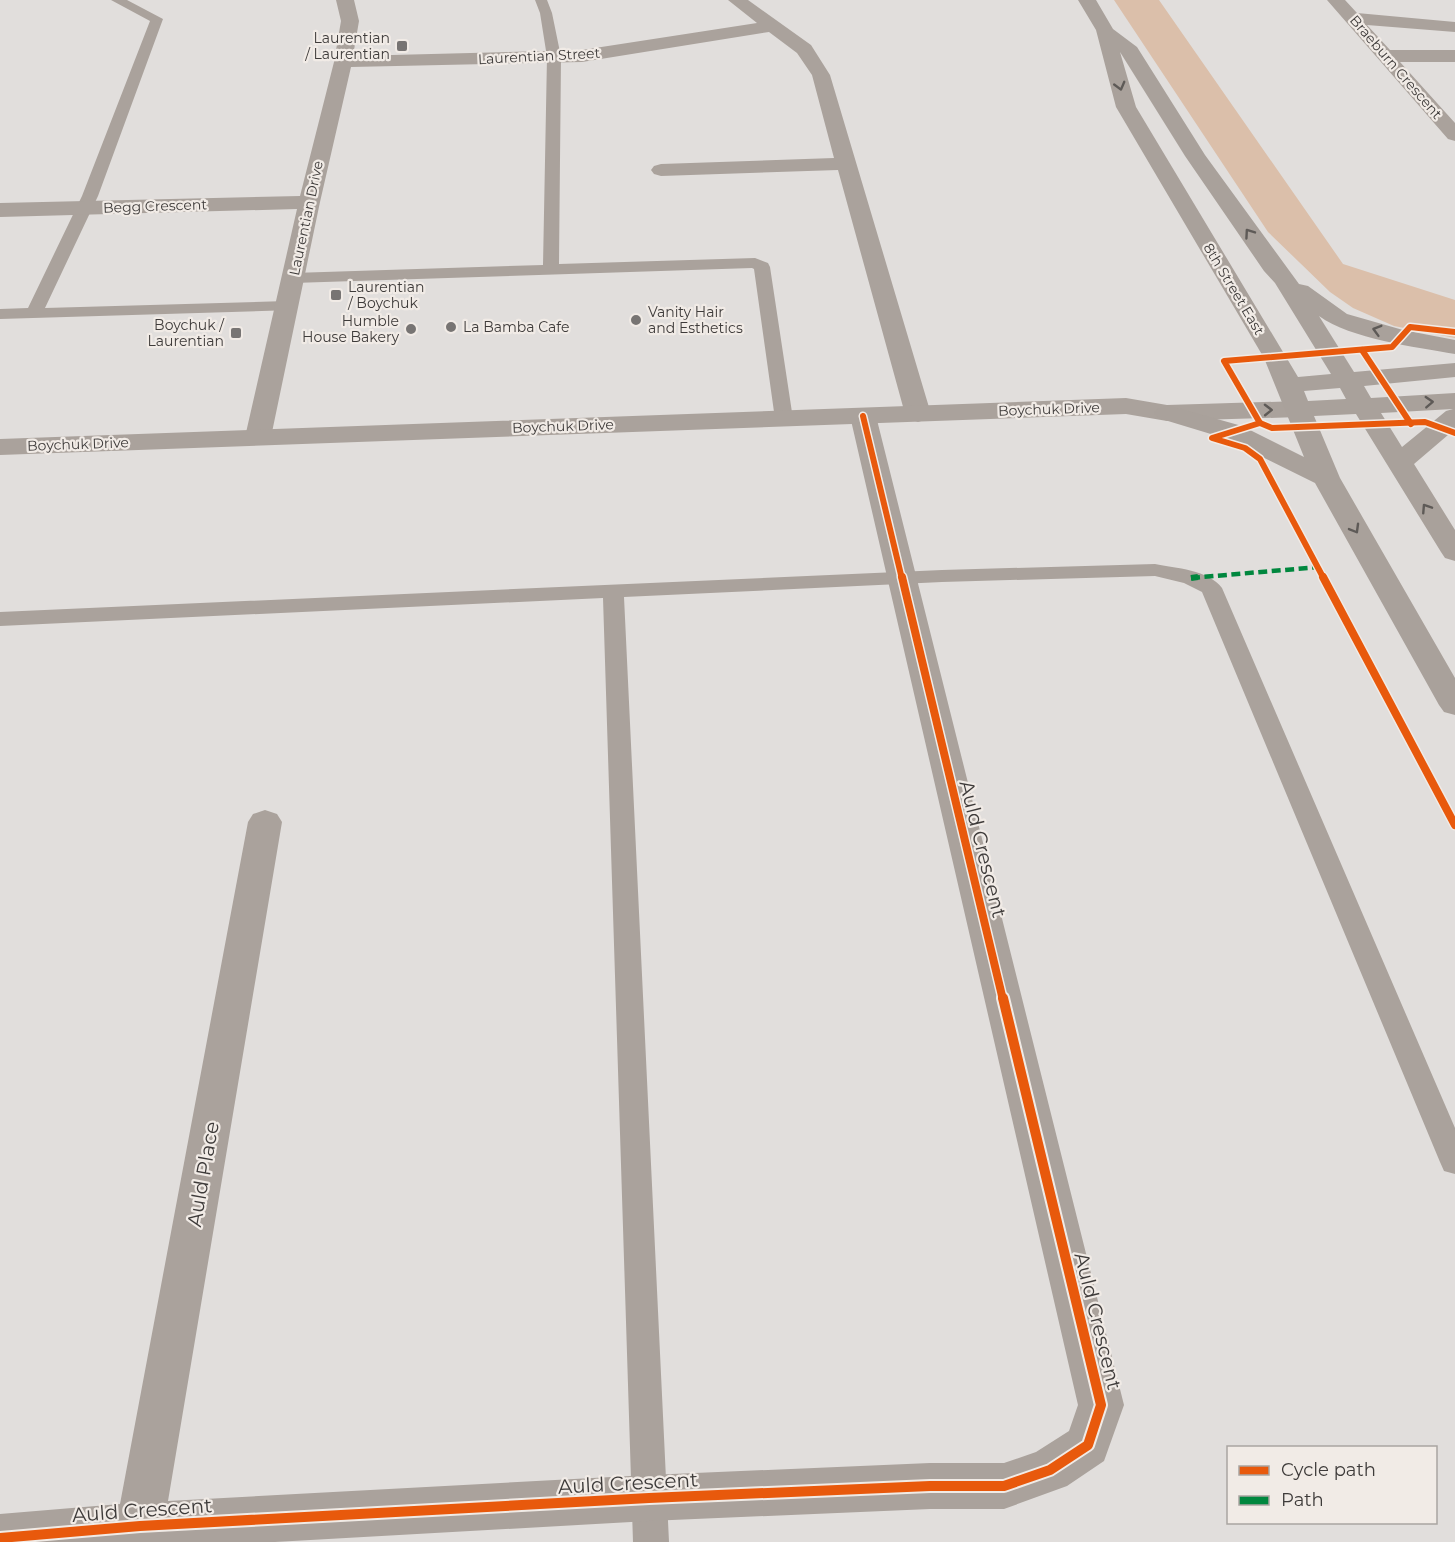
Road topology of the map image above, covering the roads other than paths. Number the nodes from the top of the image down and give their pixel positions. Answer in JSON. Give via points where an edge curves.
{"nodes":[{"id":1,"x":117,"y":0,"type":"edge"},
{"id":2,"x":345,"y":0,"type":"edge"},
{"id":3,"x":541,"y":0,"type":"edge"},
{"id":4,"x":737,"y":0,"type":"edge"},
{"id":5,"x":1088,"y":0,"type":"edge"},
{"id":6,"x":1336,"y":0,"type":"edge"},
{"id":7,"x":1353,"y":18,"type":"junction"},
{"id":8,"x":770,"y":26,"type":"junction"},
{"id":9,"x":1455,"y":27,"type":"edge"},
{"id":10,"x":1105,"y":30,"type":"junction"},
{"id":11,"x":1387,"y":56,"type":"junction"},
{"id":12,"x":1455,"y":56,"type":"edge"},
{"id":13,"x":554,"y":57,"type":"junction"},
{"id":14,"x":343,"y":62,"type":"junction"},
{"id":15,"x":1455,"y":135,"type":"edge"},
{"id":16,"x":846,"y":164,"type":"junction"},
{"id":17,"x":661,"y":170,"type":"dead end"},
{"id":18,"x":309,"y":202,"type":"junction"},
{"id":19,"x":85,"y":208,"type":"junction"},
{"id":20,"x":0,"y":210,"type":"edge"},
{"id":21,"x":551,"y":268,"type":"junction"},
{"id":22,"x":293,"y":278,"type":"junction"},
{"id":23,"x":1284,"y":279,"type":"junction"},
{"id":24,"x":287,"y":306,"type":"junction"},
{"id":25,"x":34,"y":313,"type":"junction"},
{"id":26,"x":0,"y":315,"type":"edge"},
{"id":27,"x":1455,"y":347,"type":"edge"},
{"id":28,"x":1455,"y":370,"type":"edge"},
{"id":29,"x":1348,"y":380,"type":"junction"},
{"id":30,"x":1289,"y":385,"type":"junction"},
{"id":31,"x":1455,"y":401,"type":"edge"},
{"id":32,"x":1362,"y":405,"type":"junction"},
{"id":33,"x":1126,"y":406,"type":"junction"},
{"id":34,"x":1299,"y":409,"type":"junction"},
{"id":35,"x":1167,"y":413,"type":"junction"},
{"id":36,"x":918,"y":414,"type":"junction"},
{"id":37,"x":863,"y":416,"type":"junction"},
{"id":38,"x":1455,"y":416,"type":"edge"},
{"id":39,"x":784,"y":419,"type":"junction"},
{"id":40,"x":258,"y":437,"type":"junction"},
{"id":41,"x":0,"y":447,"type":"edge"},
{"id":42,"x":1398,"y":464,"type":"junction"},
{"id":43,"x":1326,"y":478,"type":"junction"},
{"id":44,"x":1455,"y":552,"type":"edge"},
{"id":45,"x":900,"y":579,"type":"junction"},
{"id":46,"x":613,"y":591,"type":"junction"},
{"id":47,"x":0,"y":619,"type":"edge"},
{"id":48,"x":1455,"y":705,"type":"edge"},
{"id":49,"x":265,"y":822,"type":"dead end"},
{"id":50,"x":1455,"y":1162,"type":"edge"},
{"id":51,"x":650,"y":1520,"type":"edge"},
{"id":52,"x":141,"y":1526,"type":"junction"},
{"id":53,"x":0,"y":1538,"type":"edge"}],
"edges":[{"from":1,"to":19,"type":"lane","via":[[157,19]]},
{"from":2,"to":14,"type":"street","name":"Laurentian Drive","via":[[350,21]]},
{"from":3,"to":13,"type":"lane"},
{"from":4,"to":8,"type":"street"},
{"from":5,"to":10,"type":"main road","name":"8th Street East"},
{"from":6,"to":7,"type":"street","name":"Braeburn Crescent"},
{"from":7,"to":9,"type":"street"},
{"from":7,"to":11,"type":"street","name":"Braeburn Crescent"},
{"from":8,"to":13,"type":"street","name":"Laurentian Street"},
{"from":8,"to":16,"type":"street","via":[[804,49],[820,75]]},
{"from":23,"to":10,"type":"main road","name":"8th Street East","one_way":true,"via":[[1196,156],[1130,51]]},
{"from":10,"to":30,"type":"main road","name":"8th Street East","one_way":true,"via":[[1126,107]]},
{"from":11,"to":12,"type":"street"},
{"from":11,"to":15,"type":"street","name":"Braeburn Crescent"},
{"from":13,"to":14,"type":"street","name":"Laurentian Street"},
{"from":13,"to":21,"type":"lane"},
{"from":14,"to":18,"type":"street","name":"Laurentian Drive"},
{"from":16,"to":17,"type":"street"},
{"from":16,"to":36,"type":"street"},
{"from":18,"to":19,"type":"street","name":"Begg Crescent"},
{"from":18,"to":22,"type":"street","name":"Laurentian Drive"},
{"from":19,"to":20,"type":"street","name":"Begg Crescent"},
{"from":19,"to":25,"type":"lane"},
{"from":21,"to":22,"type":"lane"},
{"from":21,"to":39,"type":"lane","via":[[743,262],[762,267]]},
{"from":22,"to":24,"type":"street","name":"Laurentian Drive"},
{"from":27,"to":23,"type":"main road","one_way":true,"via":[[1400,337],[1339,319]]},
{"from":23,"to":29,"type":"main road","name":"8th Street East"},
{"from":24,"to":25,"type":"lane"},
{"from":24,"to":40,"type":"street","name":"Laurentian Drive"},
{"from":25,"to":26,"type":"lane"},
{"from":28,"to":29,"type":"main road","name":"Boychuk Drive"},
{"from":29,"to":30,"type":"main road","name":"Boychuk Drive"},
{"from":29,"to":32,"type":"main road","name":"8th Street East"},
{"from":30,"to":33,"type":"street","name":"Boychuk Drive","via":[[1161,397]]},
{"from":30,"to":34,"type":"main road","name":"8th Street East"},
{"from":32,"to":31,"type":"main road","name":"Boychuk Drive","one_way":true},
{"from":32,"to":34,"type":"main road","name":"Boychuk Drive"},
{"from":32,"to":42,"type":"main road","name":"8th Street East"},
{"from":33,"to":35,"type":"street","name":"Boychuk Drive"},
{"from":33,"to":36,"type":"street","name":"Boychuk Drive"},
{"from":35,"to":34,"type":"street","name":"Boychuk Drive","one_way":true},
{"from":34,"to":43,"type":"main road","name":"8th Street East"},
{"from":35,"to":43,"type":"main road","via":[[1233,432]]},
{"from":36,"to":37,"type":"street","name":"Boychuk Drive"},
{"from":37,"to":39,"type":"street","name":"Boychuk Drive"},
{"from":37,"to":45,"type":"street","name":"Auld Crescent"},
{"from":38,"to":42,"type":"main road"},
{"from":39,"to":40,"type":"street","name":"Boychuk Drive"},
{"from":40,"to":41,"type":"street","name":"Boychuk Drive"},
{"from":44,"to":42,"type":"main road","name":"8th Street East","one_way":true},
{"from":43,"to":48,"type":"main road","name":"8th Street East","one_way":true},
{"from":45,"to":46,"type":"lane"},
{"from":45,"to":50,"type":"lane","via":[[1155,570],[1191,578],[1211,588]]},
{"from":45,"to":51,"type":"street","name":"Auld Crescent","via":[[1101,1405],[1088,1445],[1050,1470],[1004,1486],[930,1486]]},
{"from":46,"to":47,"type":"lane"},
{"from":46,"to":51,"type":"lane"},
{"from":49,"to":52,"type":"street","name":"Auld Place"},
{"from":51,"to":52,"type":"street","name":"Auld Crescent"},
{"from":52,"to":53,"type":"street","name":"Auld Crescent"}]}
